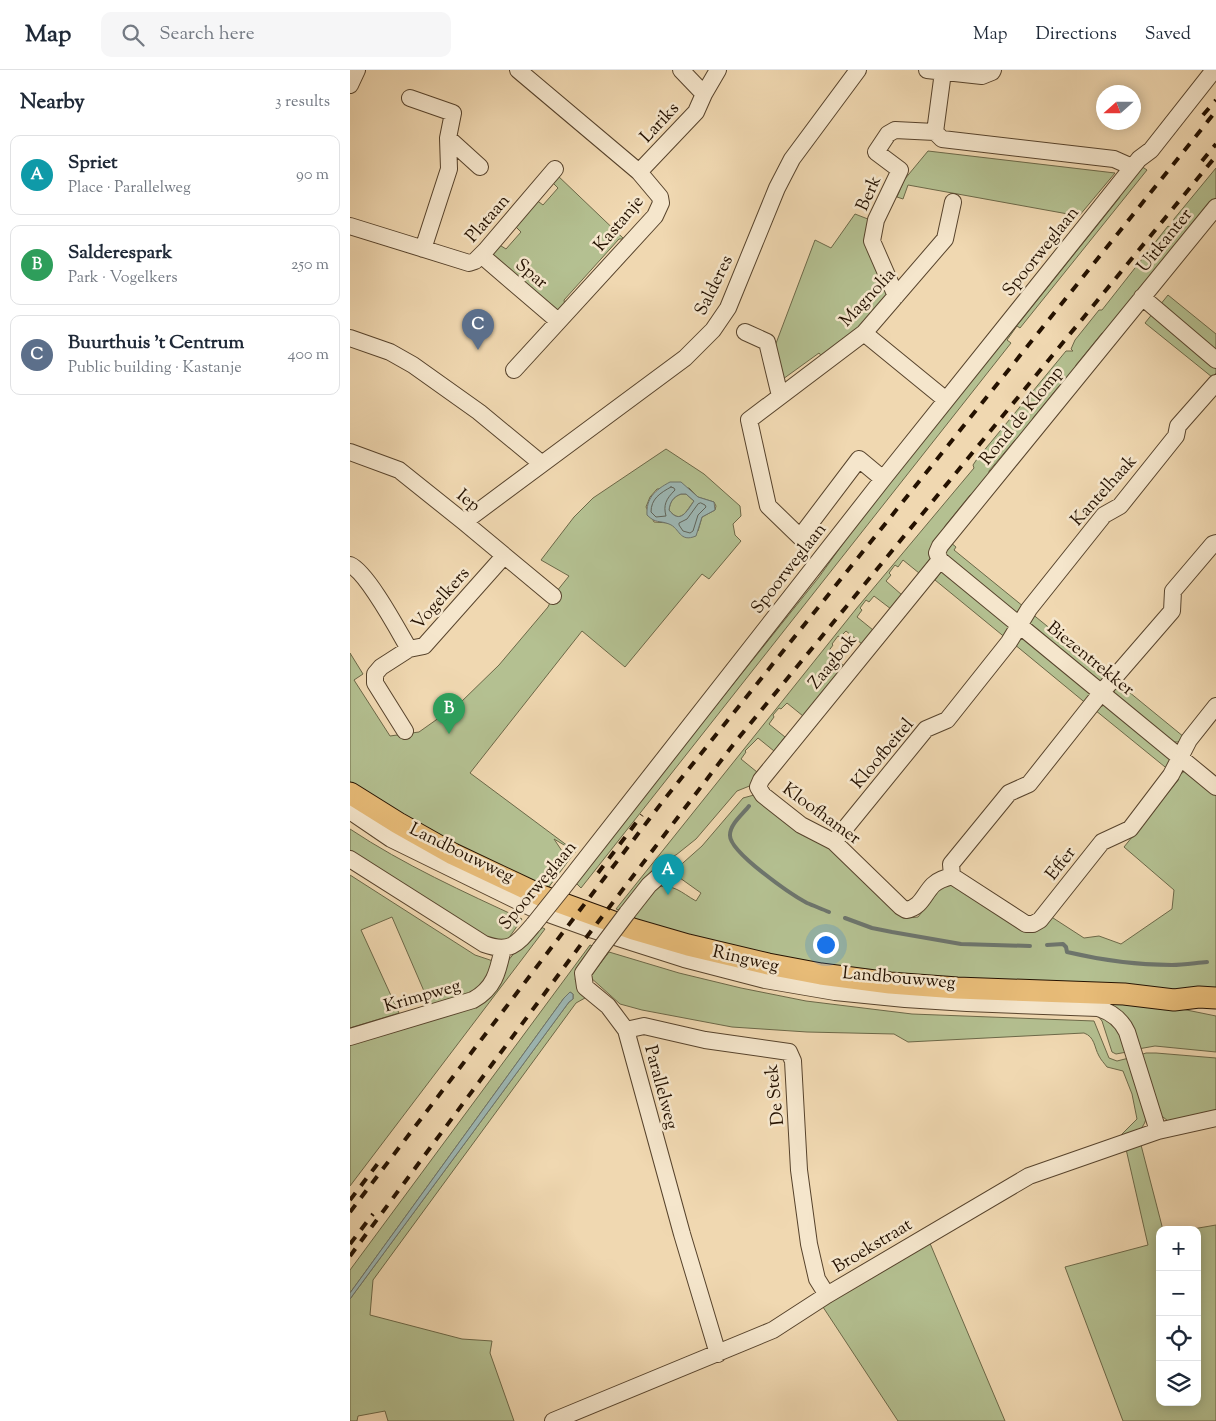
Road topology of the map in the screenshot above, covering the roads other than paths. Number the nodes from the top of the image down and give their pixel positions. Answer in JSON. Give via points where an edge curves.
{"nodes":[{"id":1,"x":357,"y":70,"type":"edge"},
{"id":2,"x":518,"y":70,"type":"edge"},
{"id":3,"x":680,"y":70,"type":"edge"},
{"id":4,"x":718,"y":70,"type":"edge"},
{"id":5,"x":858,"y":70,"type":"edge"},
{"id":6,"x":993,"y":70,"type":"edge"},
{"id":7,"x":1214,"y":70,"type":"edge"},
{"id":8,"x":935,"y":71,"type":"edge"},
{"id":9,"x":350,"y":85,"type":"edge"},
{"id":10,"x":704,"y":94,"type":"junction"},
{"id":11,"x":410,"y":98,"type":"dead end"},
{"id":12,"x":935,"y":132,"type":"junction"},
{"id":13,"x":448,"y":138,"type":"junction"},
{"id":14,"x":480,"y":167,"type":"dead end"},
{"id":15,"x":1132,"y":167,"type":"junction"},
{"id":16,"x":555,"y":169,"type":"dead end"},
{"id":17,"x":639,"y":172,"type":"junction"},
{"id":18,"x":953,"y":202,"type":"dead end"},
{"id":19,"x":1216,"y":207,"type":"edge"},
{"id":20,"x":350,"y":226,"type":"edge"},
{"id":21,"x":423,"y":249,"type":"junction"},
{"id":22,"x":481,"y":255,"type":"junction"},
{"id":23,"x":896,"y":296,"type":"junction"},
{"id":24,"x":1142,"y":298,"type":"junction"},
{"id":25,"x":558,"y":321,"type":"junction"},
{"id":26,"x":744,"y":332,"type":"dead end"},
{"id":27,"x":864,"y":333,"type":"junction"},
{"id":28,"x":350,"y":338,"type":"edge"},
{"id":29,"x":1216,"y":360,"type":"edge"},
{"id":30,"x":514,"y":370,"type":"dead end"},
{"id":31,"x":1216,"y":383,"type":"edge"},
{"id":32,"x":780,"y":396,"type":"junction"},
{"id":33,"x":946,"y":400,"type":"junction"},
{"id":34,"x":350,"y":452,"type":"edge"},
{"id":35,"x":542,"y":464,"type":"junction"},
{"id":36,"x":883,"y":479,"type":"junction"},
{"id":37,"x":464,"y":522,"type":"junction"},
{"id":38,"x":1216,"y":543,"type":"edge"},
{"id":39,"x":504,"y":556,"type":"junction"},
{"id":40,"x":940,"y":560,"type":"junction"},
{"id":41,"x":350,"y":565,"type":"edge"},
{"id":42,"x":553,"y":596,"type":"dead end"},
{"id":43,"x":1019,"y":626,"type":"junction"},
{"id":44,"x":409,"y":648,"type":"junction"},
{"id":45,"x":1101,"y":693,"type":"junction"},
{"id":46,"x":1216,"y":706,"type":"edge"},
{"id":47,"x":405,"y":731,"type":"dead end"},
{"id":48,"x":1180,"y":757,"type":"junction"},
{"id":49,"x":758,"y":787,"type":"joint"},
{"id":50,"x":1216,"y":787,"type":"edge"},
{"id":51,"x":350,"y":793,"type":"edge"},
{"id":52,"x":350,"y":811,"type":"edge"},
{"id":53,"x":834,"y":842,"type":"junction"},
{"id":54,"x":350,"y":859,"type":"edge"},
{"id":55,"x":667,"y":869,"type":"dead end"},
{"id":56,"x":952,"y":876,"type":"junction"},
{"id":57,"x":503,"y":948,"type":"junction"},
{"id":58,"x":1216,"y":998,"type":"edge"},
{"id":59,"x":1174,"y":1000,"type":"junction"},
{"id":60,"x":1216,"y":1013,"type":"edge"},
{"id":61,"x":626,"y":1030,"type":"junction"},
{"id":62,"x":350,"y":1036,"type":"edge"},
{"id":63,"x":1216,"y":1118,"type":"edge"},
{"id":64,"x":1158,"y":1132,"type":"junction"},
{"id":65,"x":827,"y":1294,"type":"junction"},
{"id":66,"x":718,"y":1354,"type":"junction"},
{"id":67,"x":553,"y":1421,"type":"edge"}],
"edges":[{"from":1,"to":9,"type":"street"},
{"from":2,"to":17,"type":"street","name":"Kastanje"},
{"from":3,"to":10,"type":"street"},
{"from":4,"to":10,"type":"street","name":"Lariks"},
{"from":5,"to":35,"type":"street","name":"Salderes","via":[[792,159],[728,308],[713,330],[685,358]]},
{"from":6,"to":8,"type":"street","via":[[982,76]]},
{"from":7,"to":15,"type":"street","name":"Spoorweglaan","via":[[1152,150]]},
{"from":8,"to":12,"type":"street"},
{"from":10,"to":17,"type":"street","name":"Lariks","via":[[696,112]]},
{"from":11,"to":13,"type":"street","via":[[452,113]]},
{"from":12,"to":15,"type":"street","name":"Berk","via":[[942,139],[1114,159]]},
{"from":12,"to":23,"type":"street","name":"Berk","via":[[895,130],[888,134],[876,152],[900,170],[876,220],[872,241]]},
{"from":13,"to":14,"type":"street"},
{"from":13,"to":21,"type":"street","via":[[449,168]]},
{"from":15,"to":33,"type":"street","name":"Spoorweglaan"},
{"from":16,"to":22,"type":"street","name":"Plataan"},
{"from":17,"to":25,"type":"street","name":"Kastanje","via":[[660,197],[655,216]]},
{"from":18,"to":23,"type":"street","name":"Magnolia","via":[[945,239]]},
{"from":19,"to":24,"type":"street","name":"Uitkanter"},
{"from":20,"to":21,"type":"street","name":"Plataan"},
{"from":21,"to":22,"type":"street","name":"Plataan","via":[[469,264]]},
{"from":22,"to":25,"type":"street","name":"Spar"},
{"from":23,"to":27,"type":"street","name":"Magnolia"},
{"from":24,"to":29,"type":"street"},
{"from":24,"to":40,"type":"street","name":"Rond de Klomp","via":[[940,546]]},
{"from":25,"to":30,"type":"street","name":"Kastanje"},
{"from":26,"to":32,"type":"street","via":[[767,342]]},
{"from":27,"to":32,"type":"street","name":"Magnolia"},
{"from":27,"to":33,"type":"street"},
{"from":28,"to":35,"type":"street","via":[[390,352],[413,365],[480,412]]},
{"from":31,"to":43,"type":"street","name":"Kantelhaak","via":[[1178,426],[1176,436],[1120,506],[1104,515]]},
{"from":32,"to":36,"type":"street","name":"Magnolia","via":[[749,420],[768,506],[800,537],[859,459]]},
{"from":33,"to":36,"type":"street","name":"Spoorweglaan"},
{"from":34,"to":37,"type":"street","name":"Iep","via":[[399,470]]},
{"from":35,"to":37,"type":"street","name":"Salderes"},
{"from":36,"to":57,"type":"street","name":"Spoorweglaan","bridge":true,"via":[[534,924],[519,942]]},
{"from":37,"to":39,"type":"street","name":"Iep"},
{"from":38,"to":45,"type":"street","via":[[1173,591],[1172,611]]},
{"from":39,"to":42,"type":"street","name":"Iep"},
{"from":39,"to":44,"type":"street","name":"Vogelkers","via":[[424,646]]},
{"from":40,"to":43,"type":"street","name":"Biezentrekker"},
{"from":40,"to":49,"type":"street","name":"Zaagbok"},
{"from":41,"to":44,"type":"street","name":"Vogelkers","via":[[366,579]]},
{"from":43,"to":45,"type":"street","name":"Biezentrekker"},
{"from":43,"to":53,"type":"street","name":"Kloofbeitel","via":[[947,720],[926,729]]},
{"from":44,"to":47,"type":"street","via":[[374,674],[375,683]]},
{"from":45,"to":48,"type":"street","name":"Biezentrekker"},
{"from":45,"to":56,"type":"street","via":[[1029,784],[1009,793],[1003,800],[951,864]]},
{"from":46,"to":48,"type":"street","via":[[1188,740]]},
{"from":48,"to":50,"type":"street","name":"Biezentrekker"},
{"from":48,"to":56,"type":"street","name":"Effer","via":[[1172,775],[1130,829],[1102,842],[1040,920],[1033,924],[1026,924]]},
{"from":49,"to":53,"type":"street","name":"Kloofhamer","via":[[762,795],[801,825]]},
{"from":51,"to":59,"type":"main road","name":"Ringweg","via":[[453,854],[542,896],[688,945],[845,978],[957,988],[1124,994]]},
{"from":52,"to":64,"type":"street","name":"Landbouwweg","via":[[391,839],[532,908],[684,959],[765,980],[835,992],[1108,1011],[1119,1019],[1127,1032]]},
{"from":53,"to":56,"type":"street","name":"Kloofhamer","via":[[906,910],[917,906],[939,880]]},
{"from":54,"to":57,"type":"street","name":"Spoorweglaan","via":[[484,944]]},
{"from":55,"to":61,"type":"street","name":"Parallelweg","bridge":true,"via":[[649,885],[583,973],[585,987],[608,1006]]},
{"from":57,"to":62,"type":"street","name":"Krimpweg","via":[[494,980],[484,994],[474,1000]]},
{"from":58,"to":59,"type":"main road","name":"Ringweg"},
{"from":59,"to":60,"type":"main road","name":"Ringweg"},
{"from":61,"to":65,"type":"street","name":"De Stek","via":[[644,1026],[706,1040],[788,1052],[793,1061],[799,1170],[809,1244],[817,1279]]},
{"from":61,"to":66,"type":"street","name":"Parallelweg"},
{"from":63,"to":64,"type":"street","name":"Broekstraat"},
{"from":64,"to":65,"type":"street","name":"Broekstraat","via":[[1029,1176]]},
{"from":65,"to":66,"type":"street","name":"Broekstraat","via":[[773,1330]]},
{"from":66,"to":67,"type":"street","name":"Broekstraat"}]}
